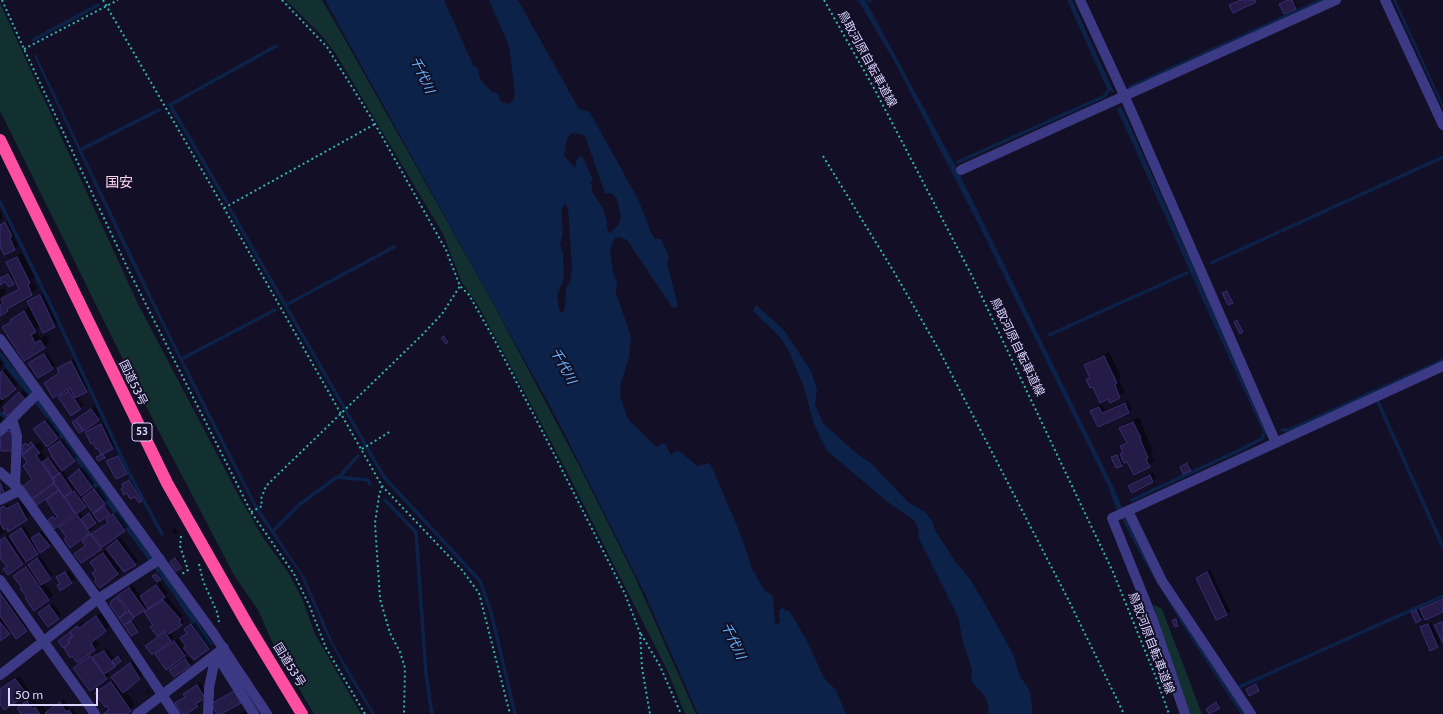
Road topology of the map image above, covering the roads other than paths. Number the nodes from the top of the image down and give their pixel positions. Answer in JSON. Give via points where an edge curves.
{"nodes":[{"id":1,"x":1080,"y":0,"type":"edge"},
{"id":2,"x":1336,"y":0,"type":"edge"},
{"id":3,"x":1386,"y":0,"type":"edge"},
{"id":4,"x":1124,"y":97,"type":"junction"},
{"id":5,"x":1443,"y":125,"type":"edge"},
{"id":6,"x":0,"y":140,"type":"edge"},
{"id":7,"x":960,"y":170,"type":"dead end"},
{"id":8,"x":0,"y":339,"type":"edge"},
{"id":9,"x":1443,"y":366,"type":"edge"},
{"id":10,"x":38,"y":393,"type":"junction"},
{"id":11,"x":12,"y":419,"type":"junction"},
{"id":12,"x":0,"y":431,"type":"edge"},
{"id":13,"x":1276,"y":443,"type":"junction"},
{"id":14,"x":0,"y":472,"type":"edge"},
{"id":15,"x":17,"y":488,"type":"junction"},
{"id":16,"x":0,"y":500,"type":"edge"},
{"id":17,"x":1128,"y":511,"type":"junction"},
{"id":18,"x":160,"y":559,"type":"junction"},
{"id":19,"x":0,"y":580,"type":"edge"},
{"id":20,"x":98,"y":599,"type":"junction"},
{"id":21,"x":43,"y":641,"type":"junction"},
{"id":22,"x":220,"y":651,"type":"junction"},
{"id":23,"x":0,"y":675,"type":"edge"},
{"id":24,"x":162,"y":694,"type":"junction"},
{"id":25,"x":95,"y":714,"type":"edge"},
{"id":26,"x":136,"y":714,"type":"edge"},
{"id":27,"x":175,"y":714,"type":"edge"},
{"id":28,"x":208,"y":714,"type":"edge"},
{"id":29,"x":254,"y":714,"type":"edge"},
{"id":30,"x":267,"y":714,"type":"edge"},
{"id":31,"x":302,"y":714,"type":"edge"},
{"id":32,"x":1186,"y":714,"type":"edge"},
{"id":33,"x":1251,"y":714,"type":"edge"}],
"edges":[{"from":1,"to":4,"type":"street"},
{"from":2,"to":4,"type":"street"},
{"from":3,"to":5,"type":"street"},
{"from":4,"to":7,"type":"street"},
{"from":4,"to":13,"type":"street"},
{"from":6,"to":31,"type":"highway","name":"国道53号","number":"53","via":[[167,483]]},
{"from":8,"to":10,"type":"street"},
{"from":9,"to":13,"type":"street"},
{"from":10,"to":11,"type":"street"},
{"from":10,"to":18,"type":"street"},
{"from":11,"to":12,"type":"street"},
{"from":11,"to":15,"type":"street","via":[[17,436]]},
{"from":13,"to":17,"type":"street"},
{"from":14,"to":15,"type":"street"},
{"from":15,"to":16,"type":"street"},
{"from":15,"to":20,"type":"street"},
{"from":17,"to":32,"type":"street","via":[[1112,518],[1153,620]]},
{"from":17,"to":33,"type":"street","via":[[1162,581]]},
{"from":18,"to":20,"type":"street"},
{"from":18,"to":22,"type":"street","via":[[213,633]]},
{"from":19,"to":21,"type":"street"},
{"from":20,"to":21,"type":"street"},
{"from":20,"to":24,"type":"street"},
{"from":21,"to":23,"type":"street"},
{"from":21,"to":25,"type":"street"},
{"from":22,"to":24,"type":"street"},
{"from":22,"to":28,"type":"street","via":[[209,688]]},
{"from":22,"to":29,"type":"street"},
{"from":22,"to":30,"type":"street"},
{"from":24,"to":26,"type":"street"},
{"from":24,"to":27,"type":"street"}]}
